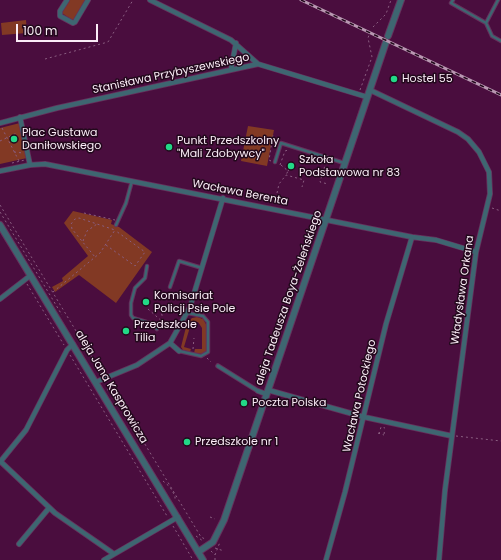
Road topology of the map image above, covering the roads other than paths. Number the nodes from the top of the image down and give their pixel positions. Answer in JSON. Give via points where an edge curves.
{"nodes":[{"id":1,"x":67,"y":0,"type":"edge"},
{"id":2,"x":88,"y":0,"type":"edge"},
{"id":3,"x":150,"y":0,"type":"edge"},
{"id":4,"x":401,"y":0,"type":"edge"},
{"id":5,"x":453,"y":0,"type":"edge"},
{"id":6,"x":498,"y":0,"type":"edge"},
{"id":7,"x":486,"y":23,"type":"junction"},
{"id":8,"x":501,"y":41,"type":"edge"},
{"id":9,"x":236,"y":43,"type":"junction"},
{"id":10,"x":258,"y":64,"type":"junction"},
{"id":11,"x":231,"y":69,"type":"junction"},
{"id":12,"x":370,"y":90,"type":"junction"},
{"id":13,"x":367,"y":97,"type":"junction"},
{"id":14,"x":20,"y":117,"type":"junction"},
{"id":15,"x":1,"y":125,"type":"edge"},
{"id":16,"x":275,"y":162,"type":"road end"},
{"id":17,"x":345,"y":163,"type":"junction"},
{"id":18,"x":30,"y":165,"type":"junction"},
{"id":19,"x":0,"y":171,"type":"edge"},
{"id":20,"x":132,"y":181,"type":"junction"},
{"id":21,"x":223,"y":198,"type":"junction"},
{"id":22,"x":326,"y":219,"type":"junction"},
{"id":23,"x":0,"y":225,"type":"edge"},
{"id":24,"x":116,"y":225,"type":"dead end"},
{"id":25,"x":412,"y":237,"type":"junction"},
{"id":26,"x":476,"y":252,"type":"junction"},
{"id":27,"x":147,"y":266,"type":"dead end"},
{"id":28,"x":203,"y":268,"type":"junction"},
{"id":29,"x":31,"y":275,"type":"junction"},
{"id":30,"x":170,"y":287,"type":"dead end"},
{"id":31,"x":0,"y":299,"type":"edge"},
{"id":32,"x":188,"y":313,"type":"junction"},
{"id":33,"x":157,"y":329,"type":"dead end"},
{"id":34,"x":73,"y":344,"type":"junction"},
{"id":35,"x":170,"y":344,"type":"junction"},
{"id":36,"x":179,"y":351,"type":"joint"},
{"id":37,"x":218,"y":366,"type":"dead end"},
{"id":38,"x":96,"y":382,"type":"junction"},
{"id":39,"x":258,"y":391,"type":"joint"},
{"id":40,"x":267,"y":392,"type":"junction"},
{"id":41,"x":364,"y":417,"type":"junction"},
{"id":42,"x":452,"y":436,"type":"junction"},
{"id":43,"x":0,"y":461,"type":"edge"},
{"id":44,"x":48,"y":508,"type":"junction"},
{"id":45,"x":178,"y":517,"type":"junction"},
{"id":46,"x":19,"y":544,"type":"dead end"},
{"id":47,"x":198,"y":552,"type":"junction"},
{"id":48,"x":114,"y":554,"type":"junction"},
{"id":49,"x":104,"y":560,"type":"edge"},
{"id":50,"x":203,"y":560,"type":"edge"},
{"id":51,"x":326,"y":560,"type":"edge"},
{"id":52,"x":438,"y":560,"type":"edge"}],
"edges":[{"from":1,"to":2,"type":"street","via":[[60,11],[60,16],[73,23]]},
{"from":3,"to":9,"type":"street"},
{"from":4,"to":12,"type":"street","name":"aleja Tadeusza Boya-Żeleńskiego"},
{"from":5,"to":7,"type":"lane","via":[[452,4]]},
{"from":6,"to":7,"type":"lane"},
{"from":7,"to":8,"type":"lane","via":[[492,36]]},
{"from":9,"to":10,"type":"street"},
{"from":9,"to":11,"type":"street"},
{"from":10,"to":11,"type":"street","name":"Stanisława Przybyszewskiego"},
{"from":10,"to":13,"type":"street","name":"Stanisława Przybyszewskiego"},
{"from":11,"to":14,"type":"street","name":"Stanisława Przybyszewskiego"},
{"from":12,"to":13,"type":"street","name":"aleja Tadeusza Boya-Żeleńskiego"},
{"from":12,"to":26,"type":"street","name":"Władysława Orkana","via":[[458,132],[479,152],[489,172],[490,194]]},
{"from":13,"to":17,"type":"street","name":"aleja Tadeusza Boya-Żeleńskiego"},
{"from":14,"to":15,"type":"street","name":"Stanisława Przybyszewskiego"},
{"from":14,"to":18,"type":"street"},
{"from":16,"to":17,"type":"lane","via":[[281,143]]},
{"from":17,"to":22,"type":"street","name":"aleja Tadeusza Boya-Żeleńskiego"},
{"from":18,"to":19,"type":"street","name":"Wacława Berenta"},
{"from":18,"to":20,"type":"street","name":"Wacława Berenta","via":[[45,164]]},
{"from":20,"to":21,"type":"street","name":"Wacława Berenta"},
{"from":20,"to":24,"type":"lane"},
{"from":21,"to":22,"type":"street","name":"Wacława Berenta"},
{"from":21,"to":28,"type":"street"},
{"from":22,"to":25,"type":"street","name":"Wacława Berenta"},
{"from":22,"to":40,"type":"street","name":"aleja Tadeusza Boya-Żeleńskiego"},
{"from":23,"to":29,"type":"street","name":"aleja Jana Kasprowicza"},
{"from":25,"to":26,"type":"street","name":"Wacława Berenta","via":[[436,240]]},
{"from":25,"to":41,"type":"street","name":"Wacława Potockiego","via":[[386,324]]},
{"from":26,"to":42,"type":"street","name":"Władysława Orkana"},
{"from":27,"to":33,"type":"lane","via":[[146,278],[135,288],[131,315],[133,318],[153,324]]},
{"from":28,"to":30,"type":"lane","via":[[179,260]]},
{"from":28,"to":32,"type":"street"},
{"from":29,"to":31,"type":"street"},
{"from":29,"to":34,"type":"street","name":"aleja Jana Kasprowicza"},
{"from":32,"to":35,"type":"street"},
{"from":32,"to":36,"type":"lane","via":[[203,316],[208,322],[208,352],[205,355]]},
{"from":34,"to":38,"type":"street","name":"aleja Jana Kasprowicza"},
{"from":34,"to":43,"type":"street","via":[[67,350],[26,430]]},
{"from":35,"to":36,"type":"street"},
{"from":35,"to":38,"type":"street","via":[[138,365]]},
{"from":37,"to":39,"type":"street"},
{"from":38,"to":45,"type":"street","name":"aleja Jana Kasprowicza"},
{"from":39,"to":40,"type":"street"},
{"from":40,"to":41,"type":"street"},
{"from":40,"to":47,"type":"street","name":"aleja Tadeusza Boya-Żeleńskiego","via":[[220,530],[213,542]]},
{"from":41,"to":42,"type":"street"},
{"from":41,"to":51,"type":"street","name":"Wacława Potockiego"},
{"from":42,"to":52,"type":"street","name":"Władysława Orkana"},
{"from":43,"to":44,"type":"street"},
{"from":44,"to":46,"type":"street"},
{"from":44,"to":48,"type":"street","via":[[76,530]]},
{"from":45,"to":47,"type":"street","name":"aleja Jana Kasprowicza"},
{"from":45,"to":48,"type":"street"},
{"from":47,"to":50,"type":"street","name":"aleja Jana Kasprowicza"},
{"from":48,"to":49,"type":"street"}]}
